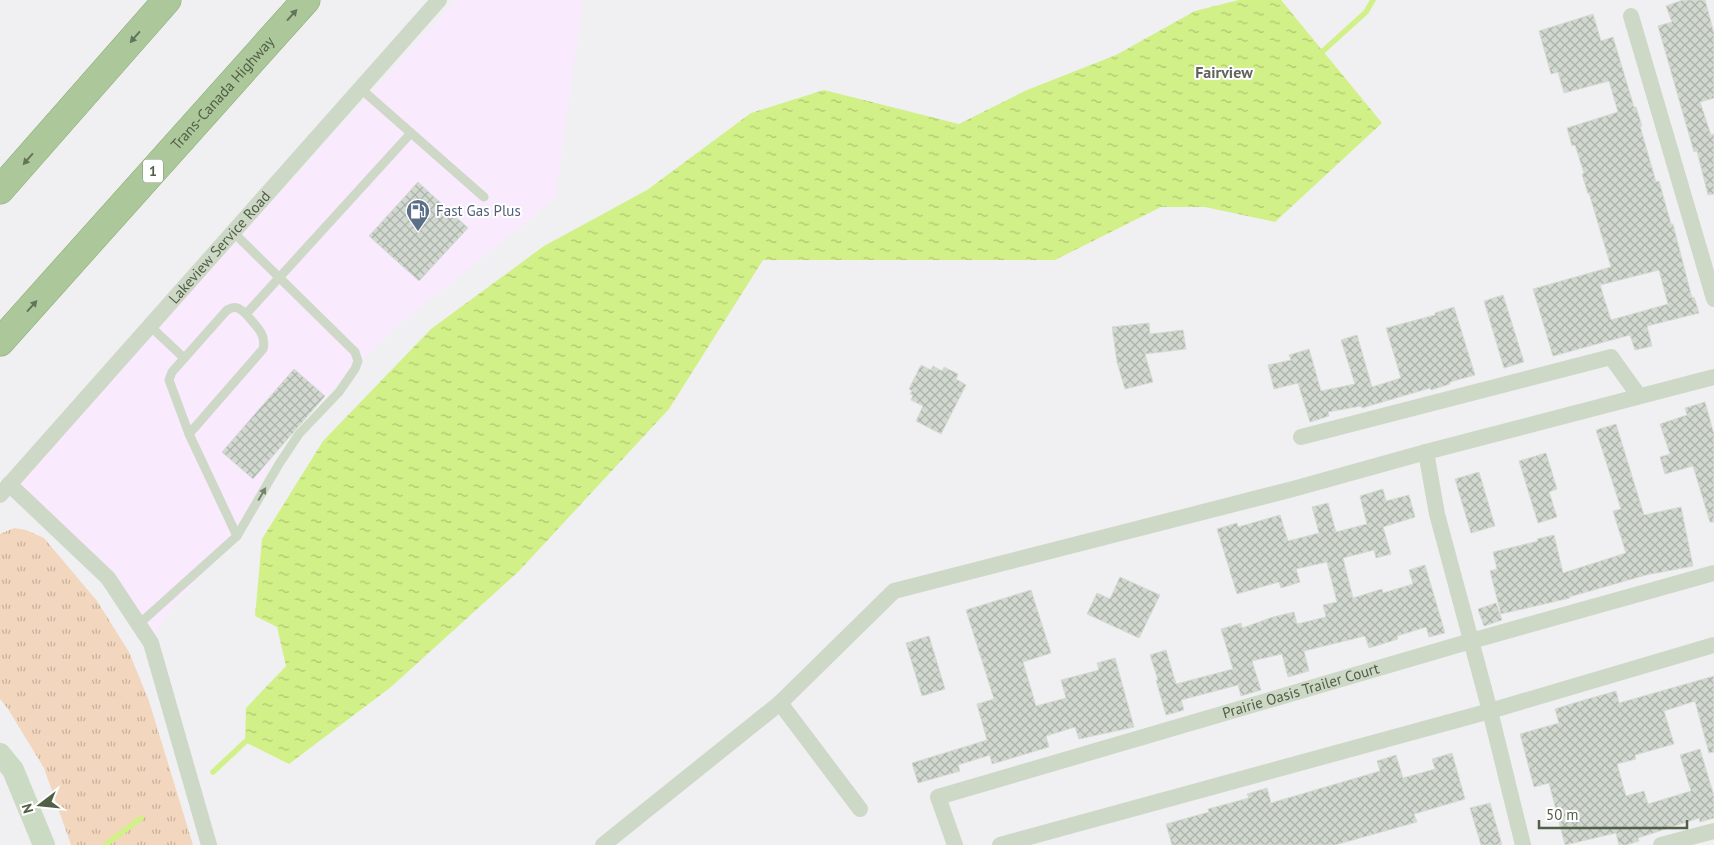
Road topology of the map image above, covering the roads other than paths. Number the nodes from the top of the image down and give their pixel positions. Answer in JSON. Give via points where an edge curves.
{"nodes":[{"id":1,"x":167,"y":0,"type":"edge"},
{"id":2,"x":306,"y":0,"type":"edge"},
{"id":3,"x":440,"y":0,"type":"edge"},
{"id":4,"x":1630,"y":16,"type":"dead end"},
{"id":5,"x":361,"y":89,"type":"junction"},
{"id":6,"x":411,"y":134,"type":"junction"},
{"id":7,"x":0,"y":190,"type":"edge"},
{"id":8,"x":484,"y":197,"type":"dead end"},
{"id":9,"x":233,"y":232,"type":"junction"},
{"id":10,"x":279,"y":278,"type":"junction"},
{"id":11,"x":1714,"y":299,"type":"edge"},
{"id":12,"x":246,"y":314,"type":"junction"},
{"id":13,"x":150,"y":326,"type":"junction"},
{"id":14,"x":0,"y":342,"type":"edge"},
{"id":15,"x":184,"y":358,"type":"junction"},
{"id":16,"x":1714,"y":377,"type":"edge"},
{"id":17,"x":1639,"y":396,"type":"junction"},
{"id":18,"x":188,"y":434,"type":"junction"},
{"id":19,"x":1301,"y":437,"type":"dead end"},
{"id":20,"x":1426,"y":452,"type":"junction"},
{"id":21,"x":5,"y":490,"type":"edge"},
{"id":22,"x":237,"y":536,"type":"junction"},
{"id":23,"x":1714,"y":573,"type":"edge"},
{"id":24,"x":138,"y":624,"type":"junction"},
{"id":25,"x":1471,"y":641,"type":"junction"},
{"id":26,"x":1714,"y":645,"type":"edge"},
{"id":27,"x":780,"y":703,"type":"junction"},
{"id":28,"x":1490,"y":711,"type":"junction"},
{"id":29,"x":0,"y":754,"type":"edge"},
{"id":30,"x":860,"y":809,"type":"dead end"},
{"id":31,"x":1714,"y":831,"type":"edge"},
{"id":32,"x":44,"y":845,"type":"edge"},
{"id":33,"x":209,"y":845,"type":"edge"},
{"id":34,"x":603,"y":845,"type":"edge"},
{"id":35,"x":955,"y":845,"type":"edge"},
{"id":36,"x":1000,"y":845,"type":"edge"},
{"id":37,"x":1523,"y":845,"type":"edge"},
{"id":38,"x":1661,"y":845,"type":"edge"}],
"edges":[{"from":1,"to":7,"type":"highway","one_way":true},
{"from":14,"to":2,"type":"highway","name":"Trans-Canada Highway","number":"1","one_way":true},
{"from":3,"to":5,"type":"street","name":"Lakeview Service Road"},
{"from":4,"to":11,"type":"street"},
{"from":5,"to":6,"type":"lane"},
{"from":5,"to":9,"type":"street","name":"Lakeview Service Road"},
{"from":6,"to":8,"type":"lane"},
{"from":6,"to":10,"type":"lane"},
{"from":9,"to":10,"type":"lane"},
{"from":9,"to":13,"type":"street","name":"Lakeview Service Road"},
{"from":10,"to":12,"type":"lane"},
{"from":22,"to":10,"type":"lane","one_way":true,"via":[[299,434],[339,392],[358,361],[354,352]]},
{"from":12,"to":15,"type":"lane","via":[[239,308],[227,310]]},
{"from":12,"to":18,"type":"lane","via":[[264,335],[263,349]]},
{"from":13,"to":15,"type":"lane"},
{"from":13,"to":21,"type":"street","name":"Lakeview Service Road"},
{"from":15,"to":18,"type":"lane","via":[[172,372],[170,380]]},
{"from":16,"to":17,"type":"street"},
{"from":17,"to":19,"type":"street","via":[[1611,357]]},
{"from":17,"to":20,"type":"street"},
{"from":18,"to":22,"type":"lane"},
{"from":20,"to":25,"type":"street","via":[[1437,514]]},
{"from":20,"to":27,"type":"street","via":[[894,591]]},
{"from":21,"to":24,"type":"street","via":[[108,578]]},
{"from":22,"to":24,"type":"lane"},
{"from":23,"to":25,"type":"street","name":"Prairie Oasis Trailer Court"},
{"from":24,"to":33,"type":"street","via":[[152,643]]},
{"from":25,"to":28,"type":"street"},
{"from":25,"to":35,"type":"street","name":"Prairie Oasis Trailer Court","via":[[938,797]]},
{"from":26,"to":28,"type":"street"},
{"from":27,"to":30,"type":"street"},
{"from":27,"to":34,"type":"street"},
{"from":28,"to":36,"type":"street"},
{"from":28,"to":37,"type":"street"},
{"from":29,"to":32,"type":"main road","via":[[13,770]]},
{"from":31,"to":38,"type":"street"}]}
